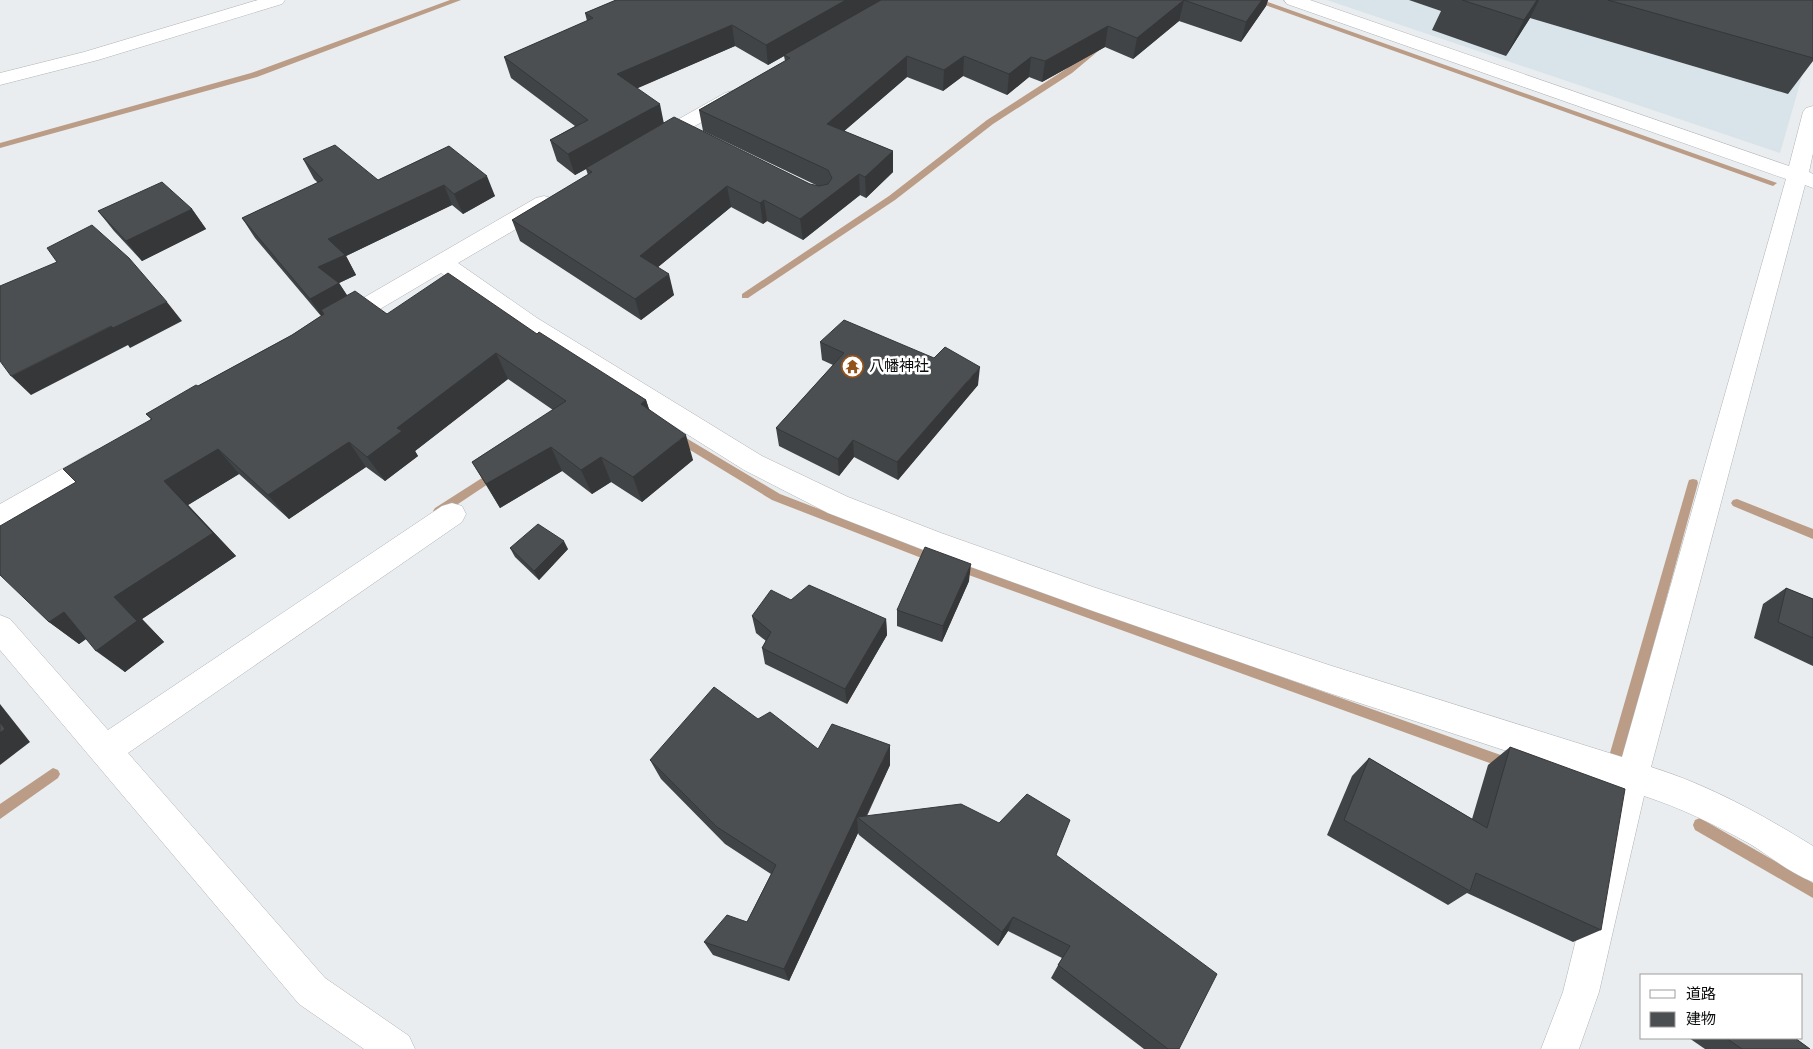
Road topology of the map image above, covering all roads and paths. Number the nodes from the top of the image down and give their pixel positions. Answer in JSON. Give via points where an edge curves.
{"nodes":[{"id":1,"x":276,"y":0,"type":"edge"},
{"id":2,"x":1292,"y":0,"type":"edge"},
{"id":3,"x":0,"y":78,"type":"edge"},
{"id":4,"x":746,"y":89,"type":"edge"},
{"id":5,"x":1813,"y":112,"type":"edge"},
{"id":6,"x":634,"y":152,"type":"edge"},
{"id":7,"x":1805,"y":179,"type":"edge"},
{"id":8,"x":564,"y":192,"type":"edge"},
{"id":9,"x":443,"y":263,"type":"junction"},
{"id":10,"x":324,"y":332,"type":"edge"},
{"id":11,"x":119,"y":449,"type":"edge"},
{"id":12,"x":452,"y":514,"type":"dead end"},
{"id":13,"x":0,"y":517,"type":"edge"},
{"id":14,"x":0,"y":628,"type":"edge"},
{"id":15,"x":105,"y":750,"type":"junction"},
{"id":16,"x":1632,"y":778,"type":"junction"},
{"id":17,"x":1813,"y":865,"type":"edge"},
{"id":18,"x":396,"y":1049,"type":"edge"},
{"id":19,"x":1560,"y":1049,"type":"edge"}],
"edges":[{"from":1,"to":3,"type":"street","via":[[92,56]]},
{"from":2,"to":7,"type":"street"},
{"from":4,"to":6,"type":"street","via":[[686,132]]},
{"from":5,"to":7,"type":"street"},
{"from":7,"to":16,"type":"street"},
{"from":8,"to":9,"type":"street"},
{"from":9,"to":10,"type":"street"},
{"from":9,"to":16,"type":"street","via":[[529,324],[753,463],[838,505],[1092,599]]},
{"from":11,"to":13,"type":"street"},
{"from":12,"to":15,"type":"street"},
{"from":14,"to":15,"type":"street"},
{"from":15,"to":18,"type":"street","via":[[312,991]]},
{"from":16,"to":17,"type":"street","via":[[1687,794],[1762,833]]},
{"from":16,"to":19,"type":"street","via":[[1581,992]]}]}
